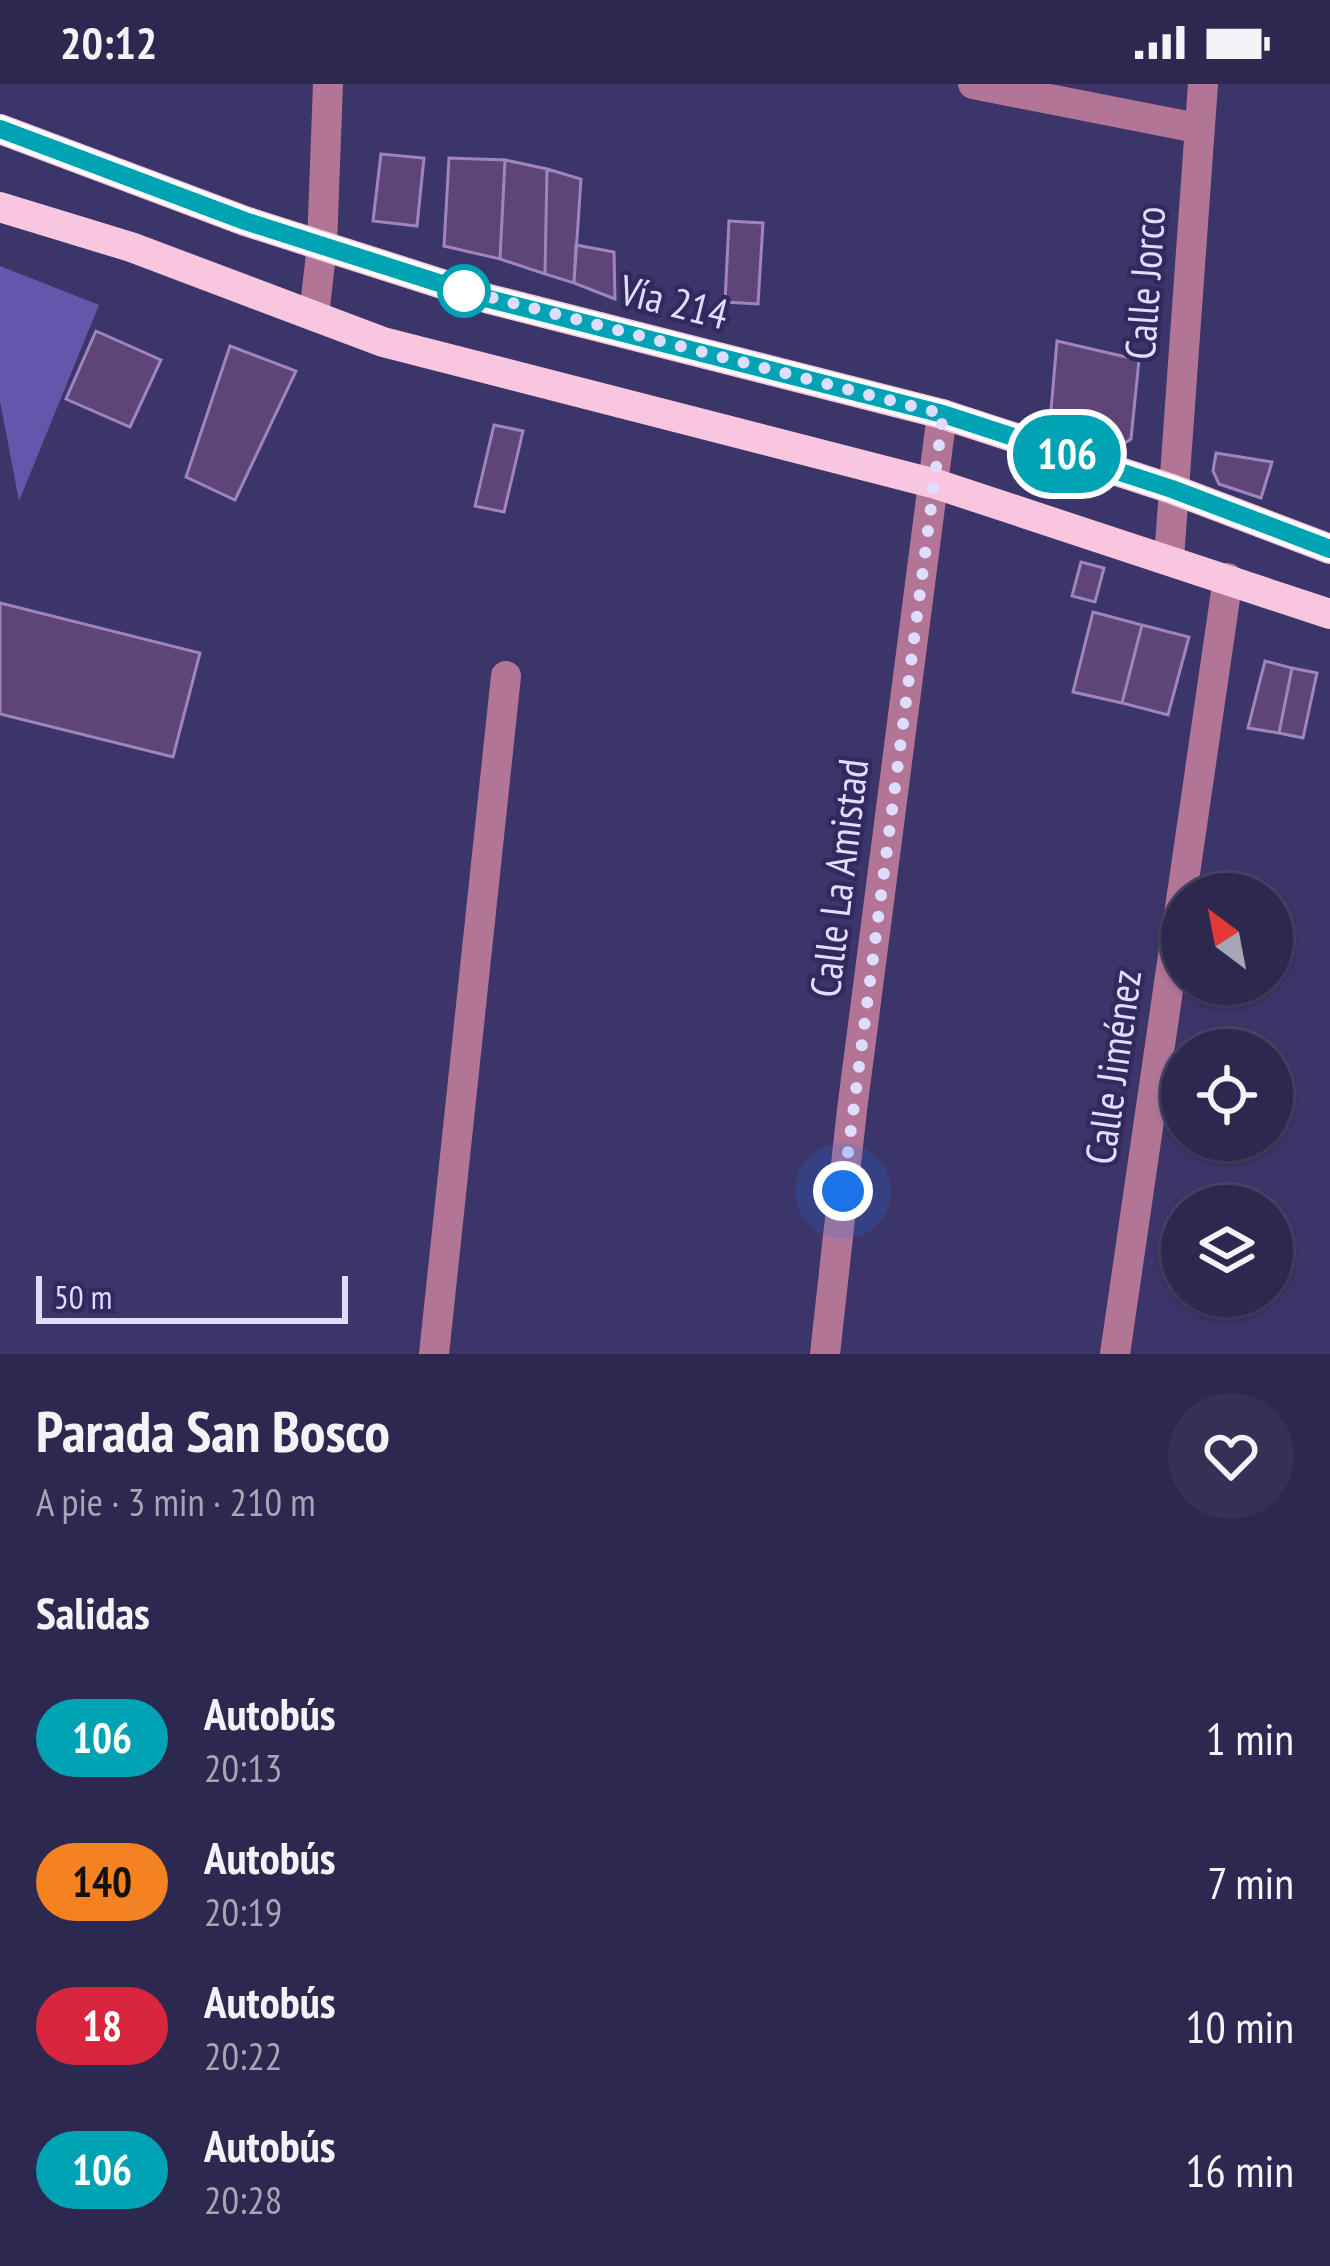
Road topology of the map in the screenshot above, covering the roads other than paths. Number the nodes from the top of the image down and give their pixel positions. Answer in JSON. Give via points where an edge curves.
{"nodes":[{"id":1,"x":328,"y":84,"type":"edge"},
{"id":2,"x":974,"y":84,"type":"edge"},
{"id":3,"x":1203,"y":84,"type":"edge"},
{"id":4,"x":1198,"y":128,"type":"junction"},
{"id":5,"x":0,"y":129,"type":"edge"},
{"id":6,"x":0,"y":207,"type":"edge"},
{"id":7,"x":322,"y":245,"type":"junction"},
{"id":8,"x":314,"y":316,"type":"junction"},
{"id":9,"x":943,"y":414,"type":"junction"},
{"id":10,"x":935,"y":484,"type":"junction"},
{"id":11,"x":1172,"y":489,"type":"junction"},
{"id":12,"x":1330,"y":549,"type":"edge"},
{"id":13,"x":1169,"y":559,"type":"junction"},
{"id":14,"x":1228,"y":578,"type":"junction"},
{"id":15,"x":1330,"y":614,"type":"edge"},
{"id":16,"x":506,"y":676,"type":"dead end"},
{"id":17,"x":434,"y":1354,"type":"edge"},
{"id":18,"x":825,"y":1354,"type":"edge"},
{"id":19,"x":1115,"y":1354,"type":"edge"}],
"edges":[{"from":1,"to":7,"type":"street"},
{"from":2,"to":4,"type":"street"},
{"from":3,"to":4,"type":"street","name":"Calle Jorco"},
{"from":4,"to":11,"type":"street","name":"Calle Jorco"},
{"from":5,"to":7,"type":"main road","name":"Vía 214"},
{"from":6,"to":8,"type":"main road"},
{"from":7,"to":8,"type":"street"},
{"from":7,"to":9,"type":"main road","name":"Vía 214","via":[[489,299]]},
{"from":8,"to":10,"type":"main road","via":[[383,341]]},
{"from":9,"to":10,"type":"street","name":"Calle La Amistad"},
{"from":9,"to":11,"type":"main road","name":"Vía 214"},
{"from":10,"to":13,"type":"main road"},
{"from":10,"to":18,"type":"street","name":"Calle La Amistad"},
{"from":11,"to":12,"type":"main road","name":"Vía 214"},
{"from":11,"to":13,"type":"street","name":"Calle Jorco"},
{"from":13,"to":14,"type":"main road"},
{"from":14,"to":15,"type":"main road"},
{"from":14,"to":19,"type":"street","name":"Calle Jiménez"},
{"from":16,"to":17,"type":"street"}]}
